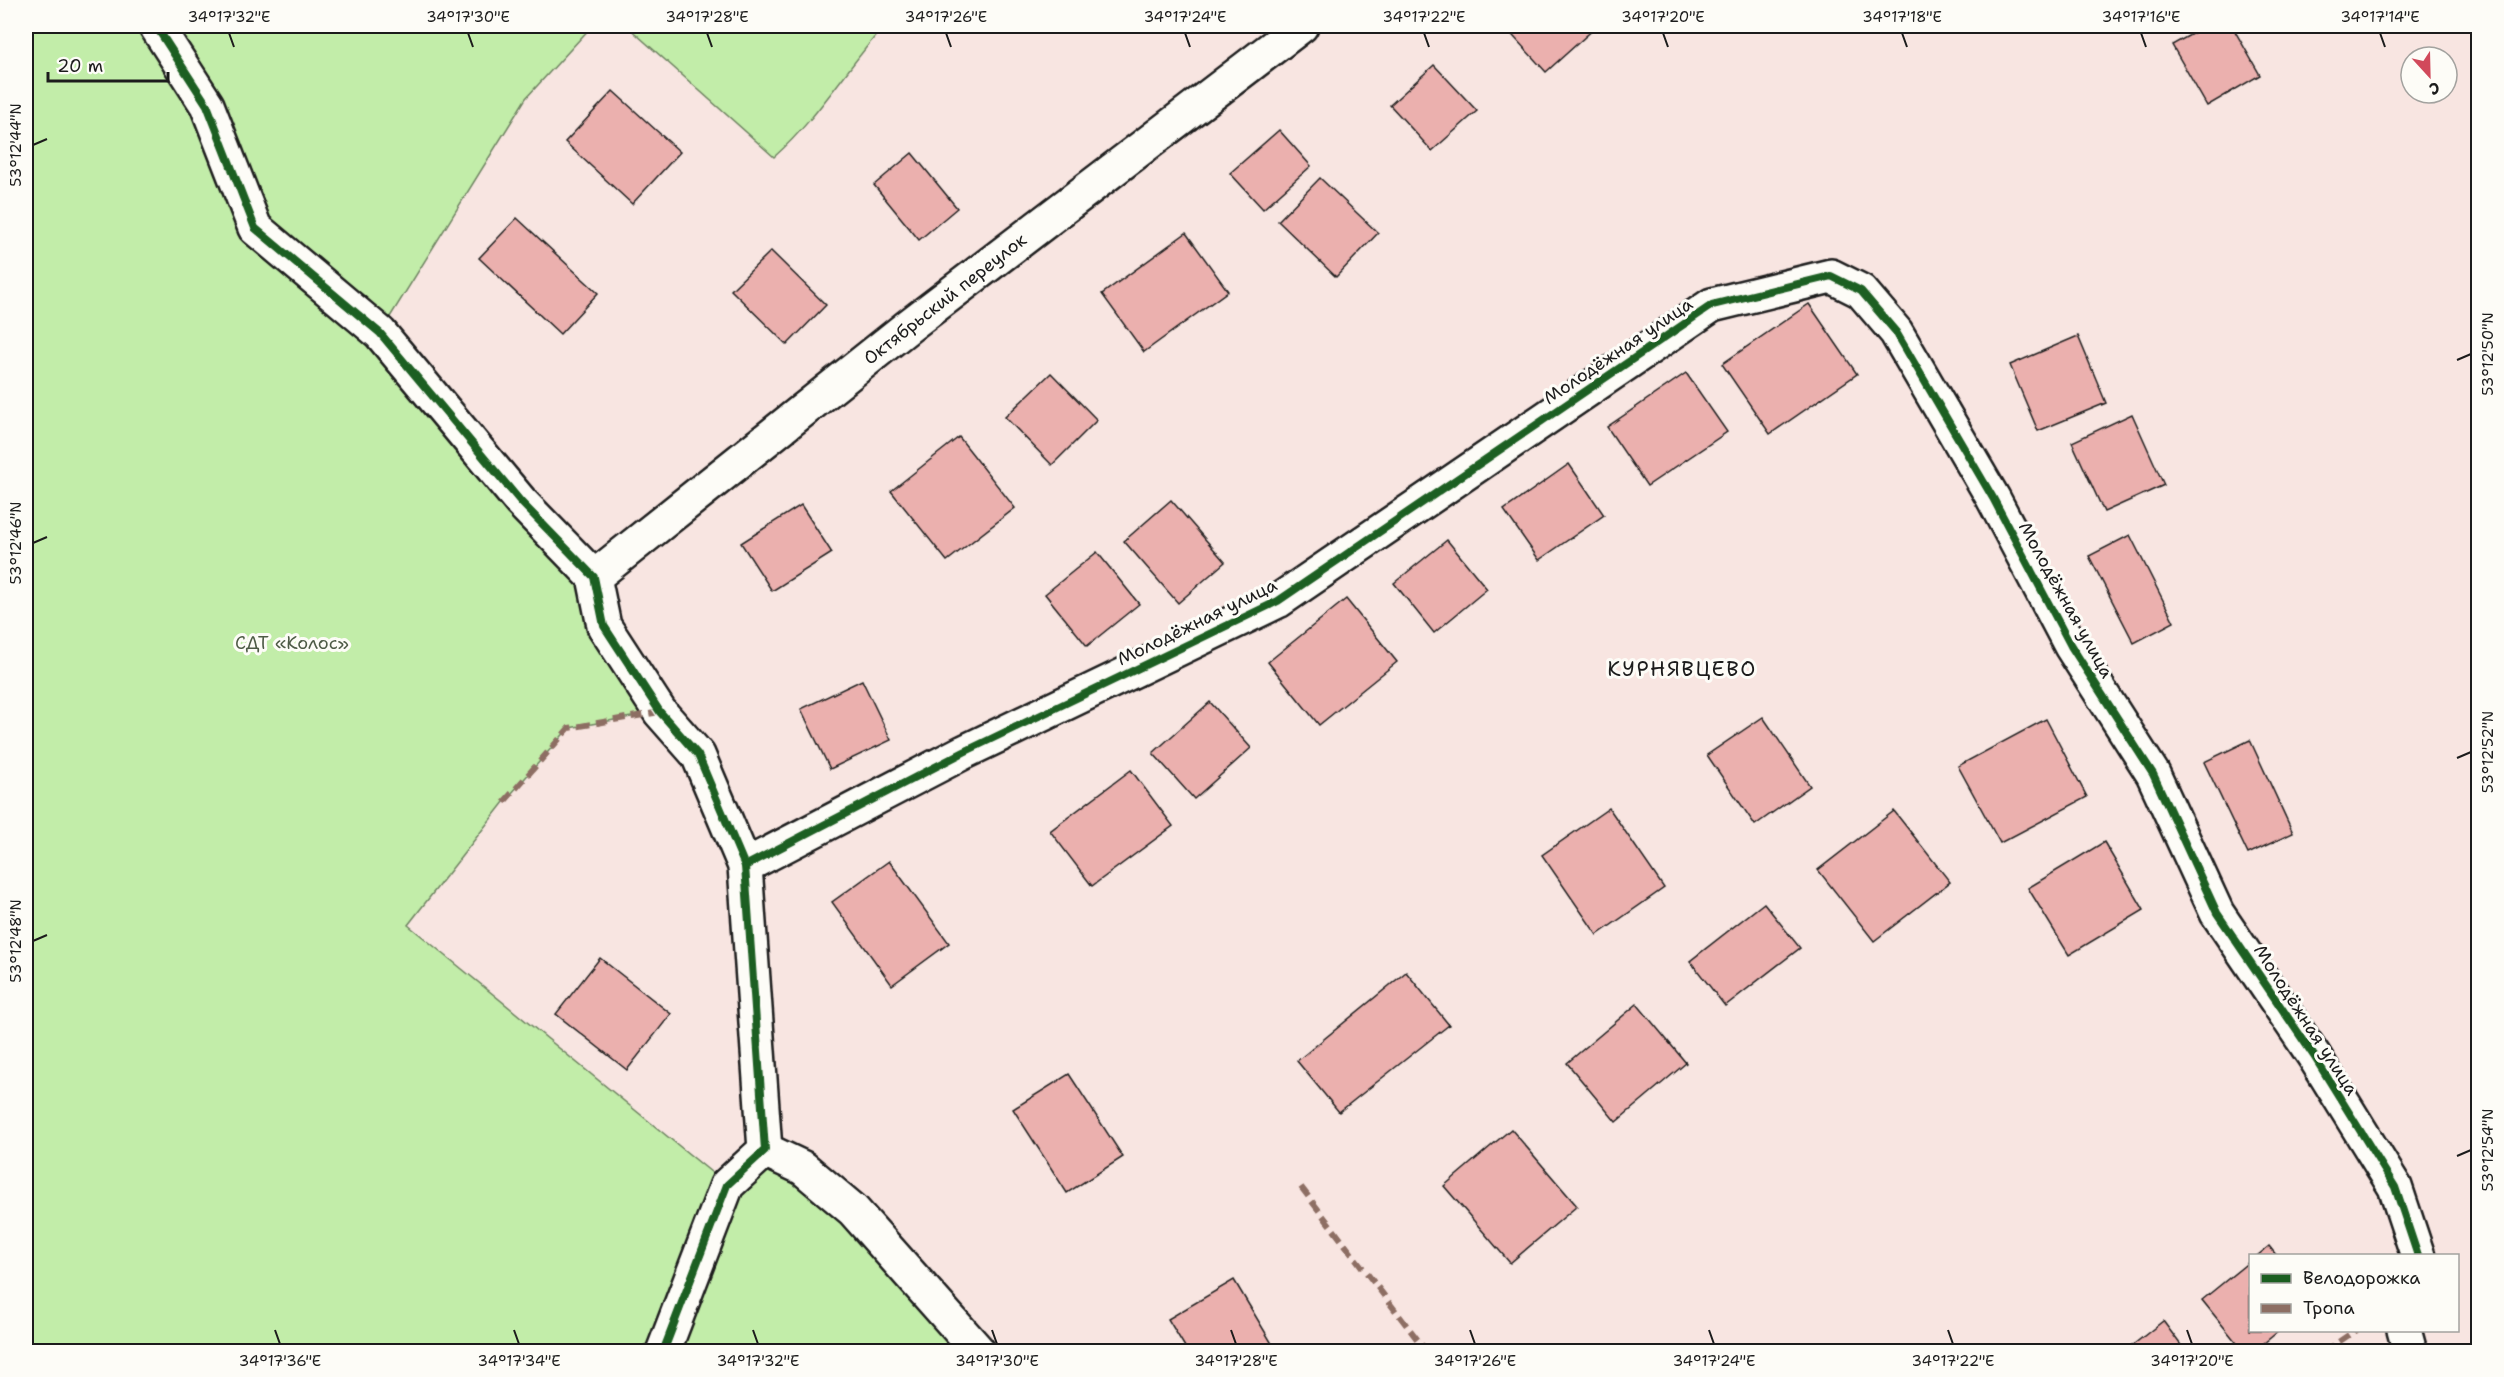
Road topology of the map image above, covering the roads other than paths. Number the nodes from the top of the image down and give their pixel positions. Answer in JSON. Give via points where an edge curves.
{"nodes":[{"id":1,"x":156,"y":26,"type":"edge"},
{"id":2,"x":1301,"y":26,"type":"edge"},
{"id":3,"x":594,"y":577,"type":"junction"},
{"id":4,"x":745,"y":866,"type":"junction"},
{"id":5,"x":765,"y":1150,"type":"junction"},
{"id":6,"x":2417,"y":1254,"type":"edge"},
{"id":7,"x":2405,"y":1332,"type":"edge"},
{"id":8,"x":663,"y":1352,"type":"edge"},
{"id":9,"x":979,"y":1352,"type":"edge"},
{"id":10,"x":2410,"y":1352,"type":"edge"}],
"edges":[{"from":1,"to":3,"type":"street","via":[[207,105],[255,228],[380,333],[521,502]]},
{"from":2,"to":3,"type":"street","name":"Октябрьский переулок","via":[[909,325]]},
{"from":3,"to":4,"type":"street","via":[[604,626],[660,712],[698,755]]},
{"from":4,"to":5,"type":"street"},
{"from":4,"to":6,"type":"street","name":"Молодёжная улица","via":[[964,752],[1278,601],[1712,305],[1831,276],[1861,291],[1896,332],[1993,498],[2071,646],[2153,774],[2217,914],[2314,1056],[2395,1187]]},
{"from":5,"to":8,"type":"street","via":[[727,1185]]},
{"from":5,"to":9,"type":"street","via":[[803,1168],[853,1210]]},
{"from":7,"to":10,"type":"street"}]}
